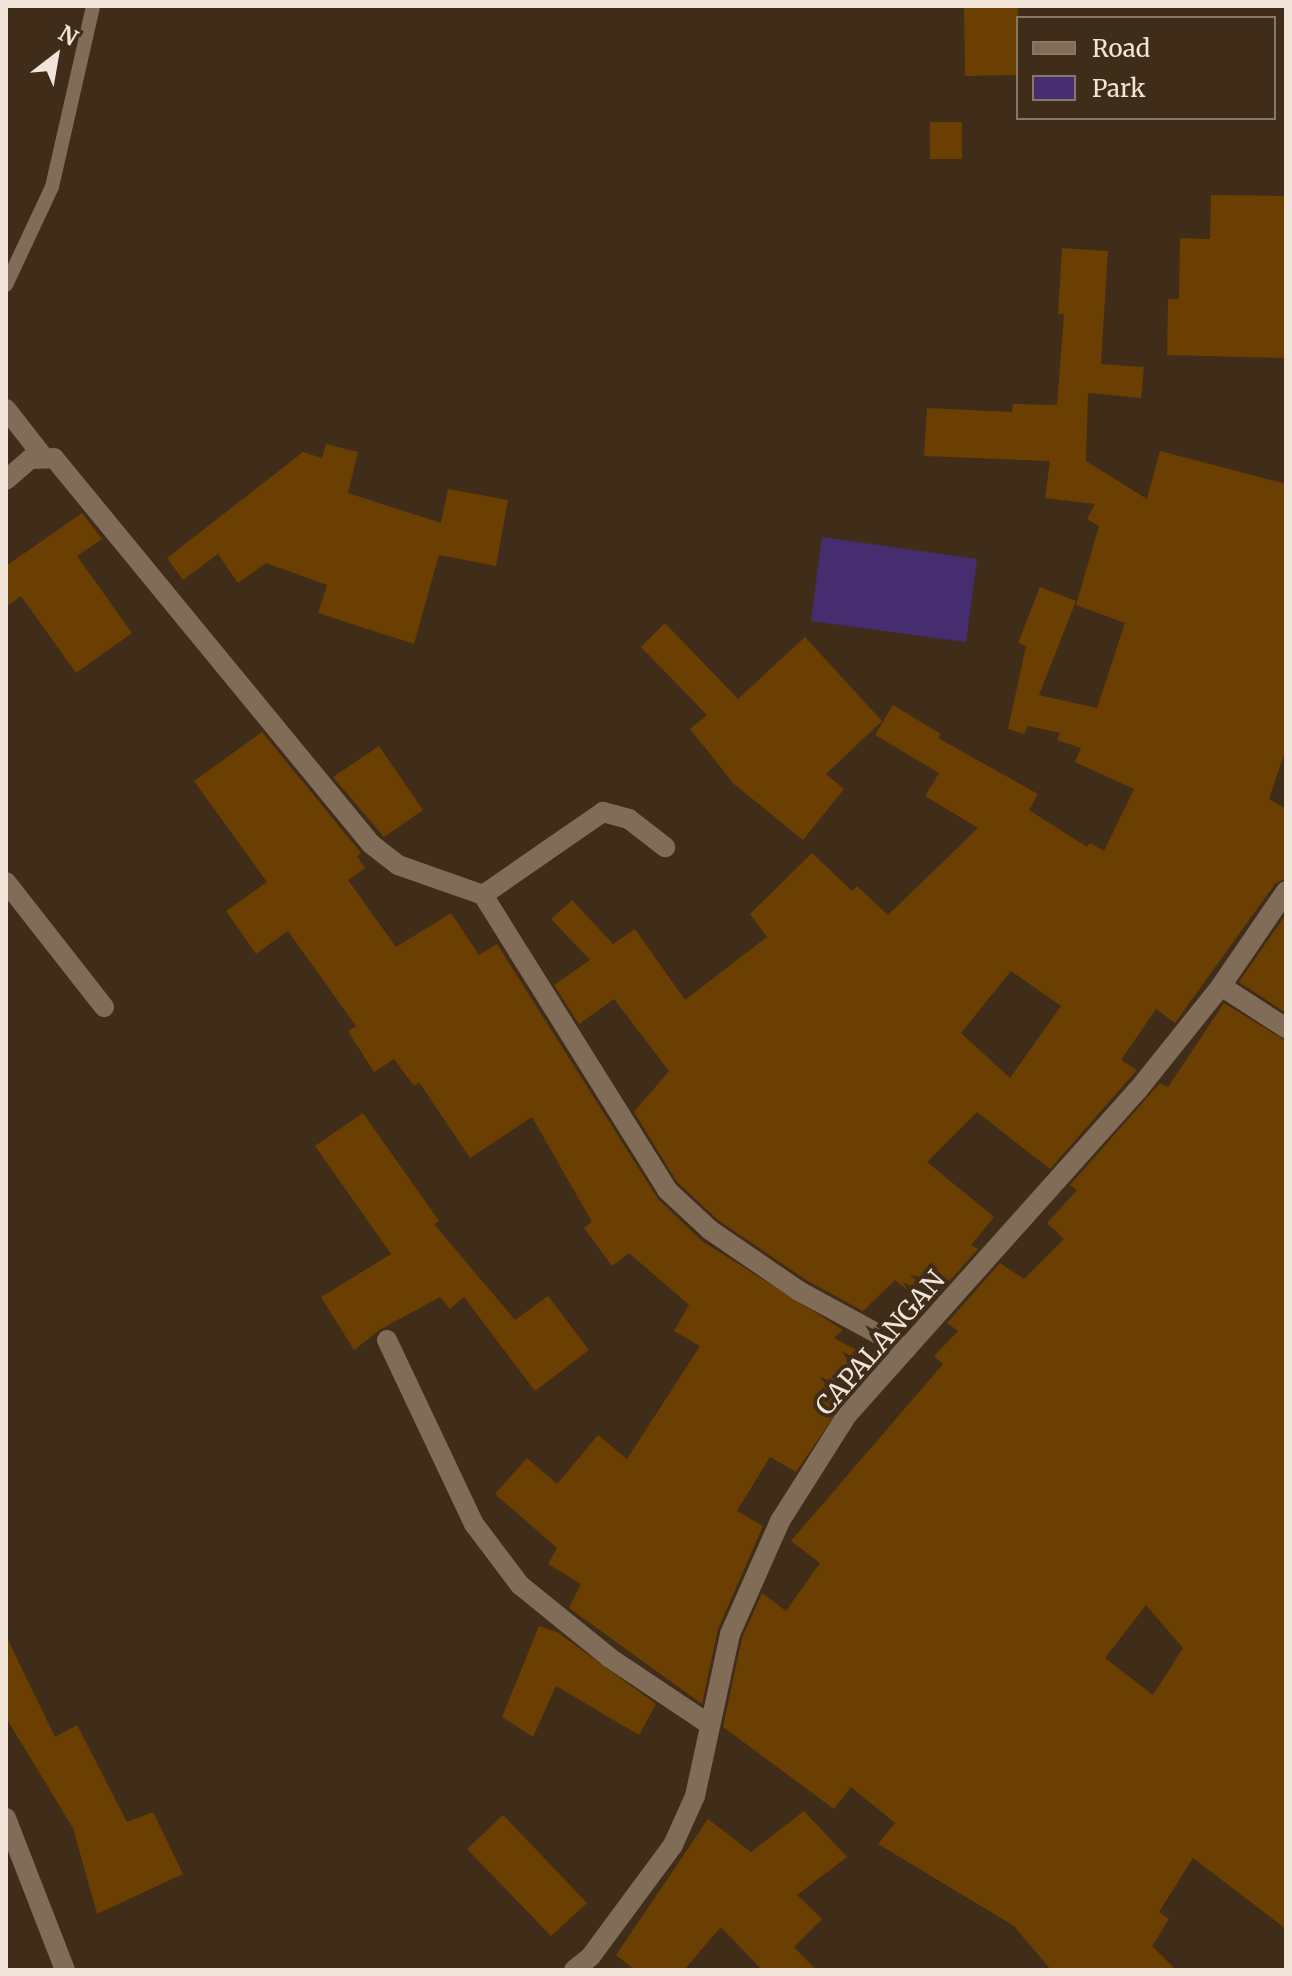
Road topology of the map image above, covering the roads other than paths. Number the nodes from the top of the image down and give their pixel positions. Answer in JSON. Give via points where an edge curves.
{"nodes":[{"id":1,"x":93,"y":6,"type":"edge"},
{"id":2,"x":6,"y":285,"type":"edge"},
{"id":3,"x":6,"y":409,"type":"edge"},
{"id":4,"x":42,"y":455,"type":"junction"},
{"id":5,"x":6,"y":480,"type":"edge"},
{"id":6,"x":665,"y":847,"type":"dead end"},
{"id":7,"x":6,"y":882,"type":"edge"},
{"id":8,"x":1286,"y":891,"type":"edge"},
{"id":9,"x":483,"y":895,"type":"junction"},
{"id":10,"x":1221,"y":986,"type":"junction"},
{"id":11,"x":104,"y":1007,"type":"dead end"},
{"id":12,"x":1286,"y":1028,"type":"edge"},
{"id":13,"x":387,"y":1340,"type":"dead end"},
{"id":14,"x":906,"y":1349,"type":"junction"},
{"id":15,"x":710,"y":1725,"type":"junction"},
{"id":16,"x":6,"y":1818,"type":"edge"},
{"id":17,"x":65,"y":1970,"type":"edge"},
{"id":18,"x":574,"y":1970,"type":"edge"}],
"edges":[{"from":1,"to":2,"type":"lane","via":[[52,187]]},
{"from":3,"to":4,"type":"street"},
{"from":4,"to":5,"type":"street"},
{"from":4,"to":9,"type":"street","via":[[54,458],[371,844],[398,865]]},
{"from":6,"to":9,"type":"street","via":[[629,819],[603,812]]},
{"from":7,"to":11,"type":"street"},
{"from":8,"to":10,"type":"street","name":"CAPALANGAN"},
{"from":9,"to":14,"type":"street","via":[[667,1190],[710,1230],[799,1291]]},
{"from":10,"to":12,"type":"street"},
{"from":10,"to":14,"type":"street","name":"CAPALANGAN","via":[[1127,1102]]},
{"from":13,"to":15,"type":"street","via":[[474,1524],[520,1585],[610,1658]]},
{"from":14,"to":15,"type":"street","name":"CAPALANGAN","via":[[847,1415],[780,1521],[730,1634]]},
{"from":15,"to":18,"type":"street","name":"CAPALANGAN","via":[[695,1796],[673,1845],[591,1956]]},
{"from":16,"to":17,"type":"street"}]}
